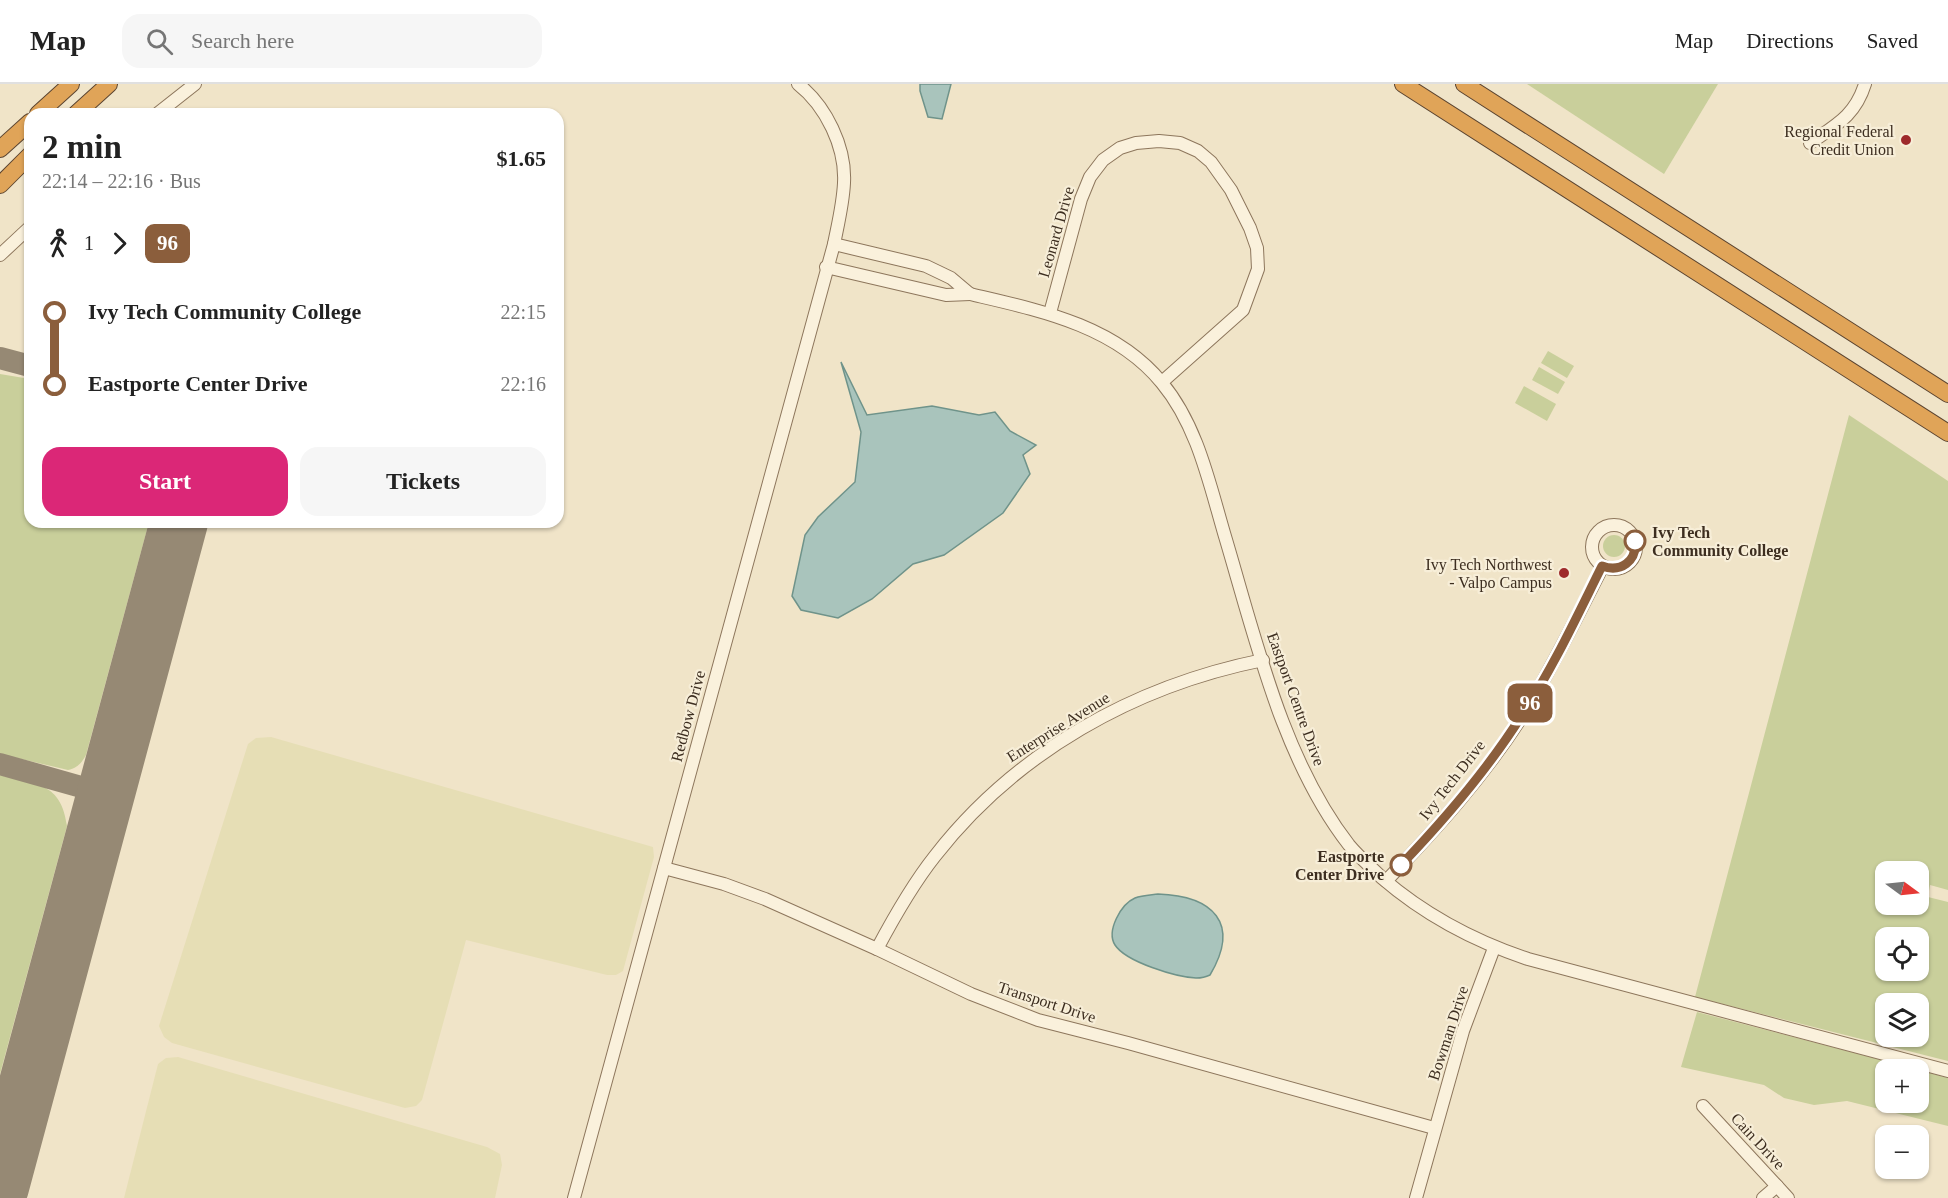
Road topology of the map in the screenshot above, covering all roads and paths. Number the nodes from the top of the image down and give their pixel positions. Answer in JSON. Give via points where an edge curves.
{"nodes":[{"id":1,"x":71,"y":84,"type":"edge"},
{"id":2,"x":109,"y":84,"type":"edge"},
{"id":3,"x":195,"y":84,"type":"edge"},
{"id":4,"x":798,"y":84,"type":"edge"},
{"id":5,"x":1403,"y":84,"type":"edge"},
{"id":6,"x":1464,"y":84,"type":"edge"},
{"id":7,"x":1865,"y":84,"type":"edge"},
{"id":8,"x":45,"y":108,"type":"edge"},
{"id":9,"x":82,"y":108,"type":"edge"},
{"id":10,"x":165,"y":108,"type":"edge"},
{"id":11,"x":24,"y":127,"type":"edge"},
{"id":12,"x":1810,"y":143,"type":"dead end"},
{"id":13,"x":0,"y":149,"type":"edge"},
{"id":14,"x":24,"y":161,"type":"edge"},
{"id":15,"x":0,"y":185,"type":"edge"},
{"id":16,"x":24,"y":233,"type":"edge"},
{"id":17,"x":834,"y":244,"type":"junction"},
{"id":18,"x":0,"y":255,"type":"edge"},
{"id":19,"x":826,"y":267,"type":"junction"},
{"id":20,"x":970,"y":294,"type":"junction"},
{"id":21,"x":1050,"y":313,"type":"junction"},
{"id":22,"x":1162,"y":382,"type":"junction"},
{"id":23,"x":1948,"y":394,"type":"edge"},
{"id":24,"x":1944,"y":432,"type":"edge"},
{"id":25,"x":1602,"y":566,"type":"dead end"},
{"id":26,"x":1263,"y":660,"type":"junction"},
{"id":27,"x":664,"y":868,"type":"junction"},
{"id":28,"x":1386,"y":881,"type":"junction"},
{"id":29,"x":1494,"y":948,"type":"junction"},
{"id":30,"x":878,"y":949,"type":"junction"},
{"id":31,"x":1948,"y":1071,"type":"edge"},
{"id":32,"x":1703,"y":1106,"type":"dead end"},
{"id":33,"x":1434,"y":1128,"type":"junction"},
{"id":34,"x":1777,"y":1186,"type":"junction"},
{"id":35,"x":574,"y":1198,"type":"edge"},
{"id":36,"x":1416,"y":1198,"type":"edge"},
{"id":37,"x":1763,"y":1198,"type":"edge"},
{"id":38,"x":1788,"y":1198,"type":"edge"}],
"edges":[{"from":1,"to":8,"type":"highway"},
{"from":2,"to":9,"type":"highway"},
{"from":3,"to":10,"type":"street"},
{"from":4,"to":17,"type":"street","name":"Redbow Drive","via":[[824,112],[842,160],[844,181]]},
{"from":5,"to":24,"type":"highway"},
{"from":6,"to":23,"type":"highway"},
{"from":7,"to":12,"type":"street","via":[[1850,114]]},
{"from":11,"to":13,"type":"highway"},
{"from":14,"to":15,"type":"highway"},
{"from":16,"to":18,"type":"street"},
{"from":17,"to":19,"type":"street","name":"Redbow Drive"},
{"from":17,"to":20,"type":"street","name":"Eastport Centre Drive","via":[[926,266],[951,278]]},
{"from":19,"to":20,"type":"street","name":"Eastport Centre Drive","via":[[946,295]]},
{"from":19,"to":27,"type":"street","name":"Redbow Drive"},
{"from":20,"to":21,"type":"street","name":"Eastport Centre Drive"},
{"from":21,"to":22,"type":"street","name":"Eastport Centre Drive","via":[[1112,340]]},
{"from":21,"to":22,"type":"street","name":"Leonard Drive","via":[[1081,200],[1090,177],[1103,160],[1120,147],[1148,142],[1180,143],[1198,151],[1231,190],[1257,248],[1258,269],[1243,310]]},
{"from":22,"to":26,"type":"street","name":"Eastport Centre Drive","via":[[1201,457]]},
{"from":25,"to":28,"type":"street","name":"Ivy Tech Drive","via":[[1522,717],[1473,784]]},
{"from":26,"to":28,"type":"street","name":"Eastport Centre Drive","via":[[1311,786],[1349,845]]},
{"from":26,"to":30,"type":"street","name":"Enterprise Avenue","via":[[1224,668],[1136,699],[1101,716],[1014,773],[935,856],[911,889]]},
{"from":27,"to":30,"type":"street","name":"Transport Drive","via":[[765,899]]},
{"from":27,"to":35,"type":"street","name":"Redbow Drive"},
{"from":28,"to":29,"type":"street","name":"Eastport Centre Drive","via":[[1428,914]]},
{"from":29,"to":31,"type":"street","name":"Eastport Centre Drive"},
{"from":29,"to":33,"type":"street","name":"Bowman Drive","via":[[1463,1031]]},
{"from":30,"to":33,"type":"street","name":"Transport Drive","via":[[971,994],[1038,1020]]},
{"from":32,"to":34,"type":"street","name":"Cain Drive"},
{"from":33,"to":36,"type":"street","name":"Bowman Drive"},
{"from":34,"to":37,"type":"street"},
{"from":34,"to":38,"type":"street","name":"Cain Drive"}]}
